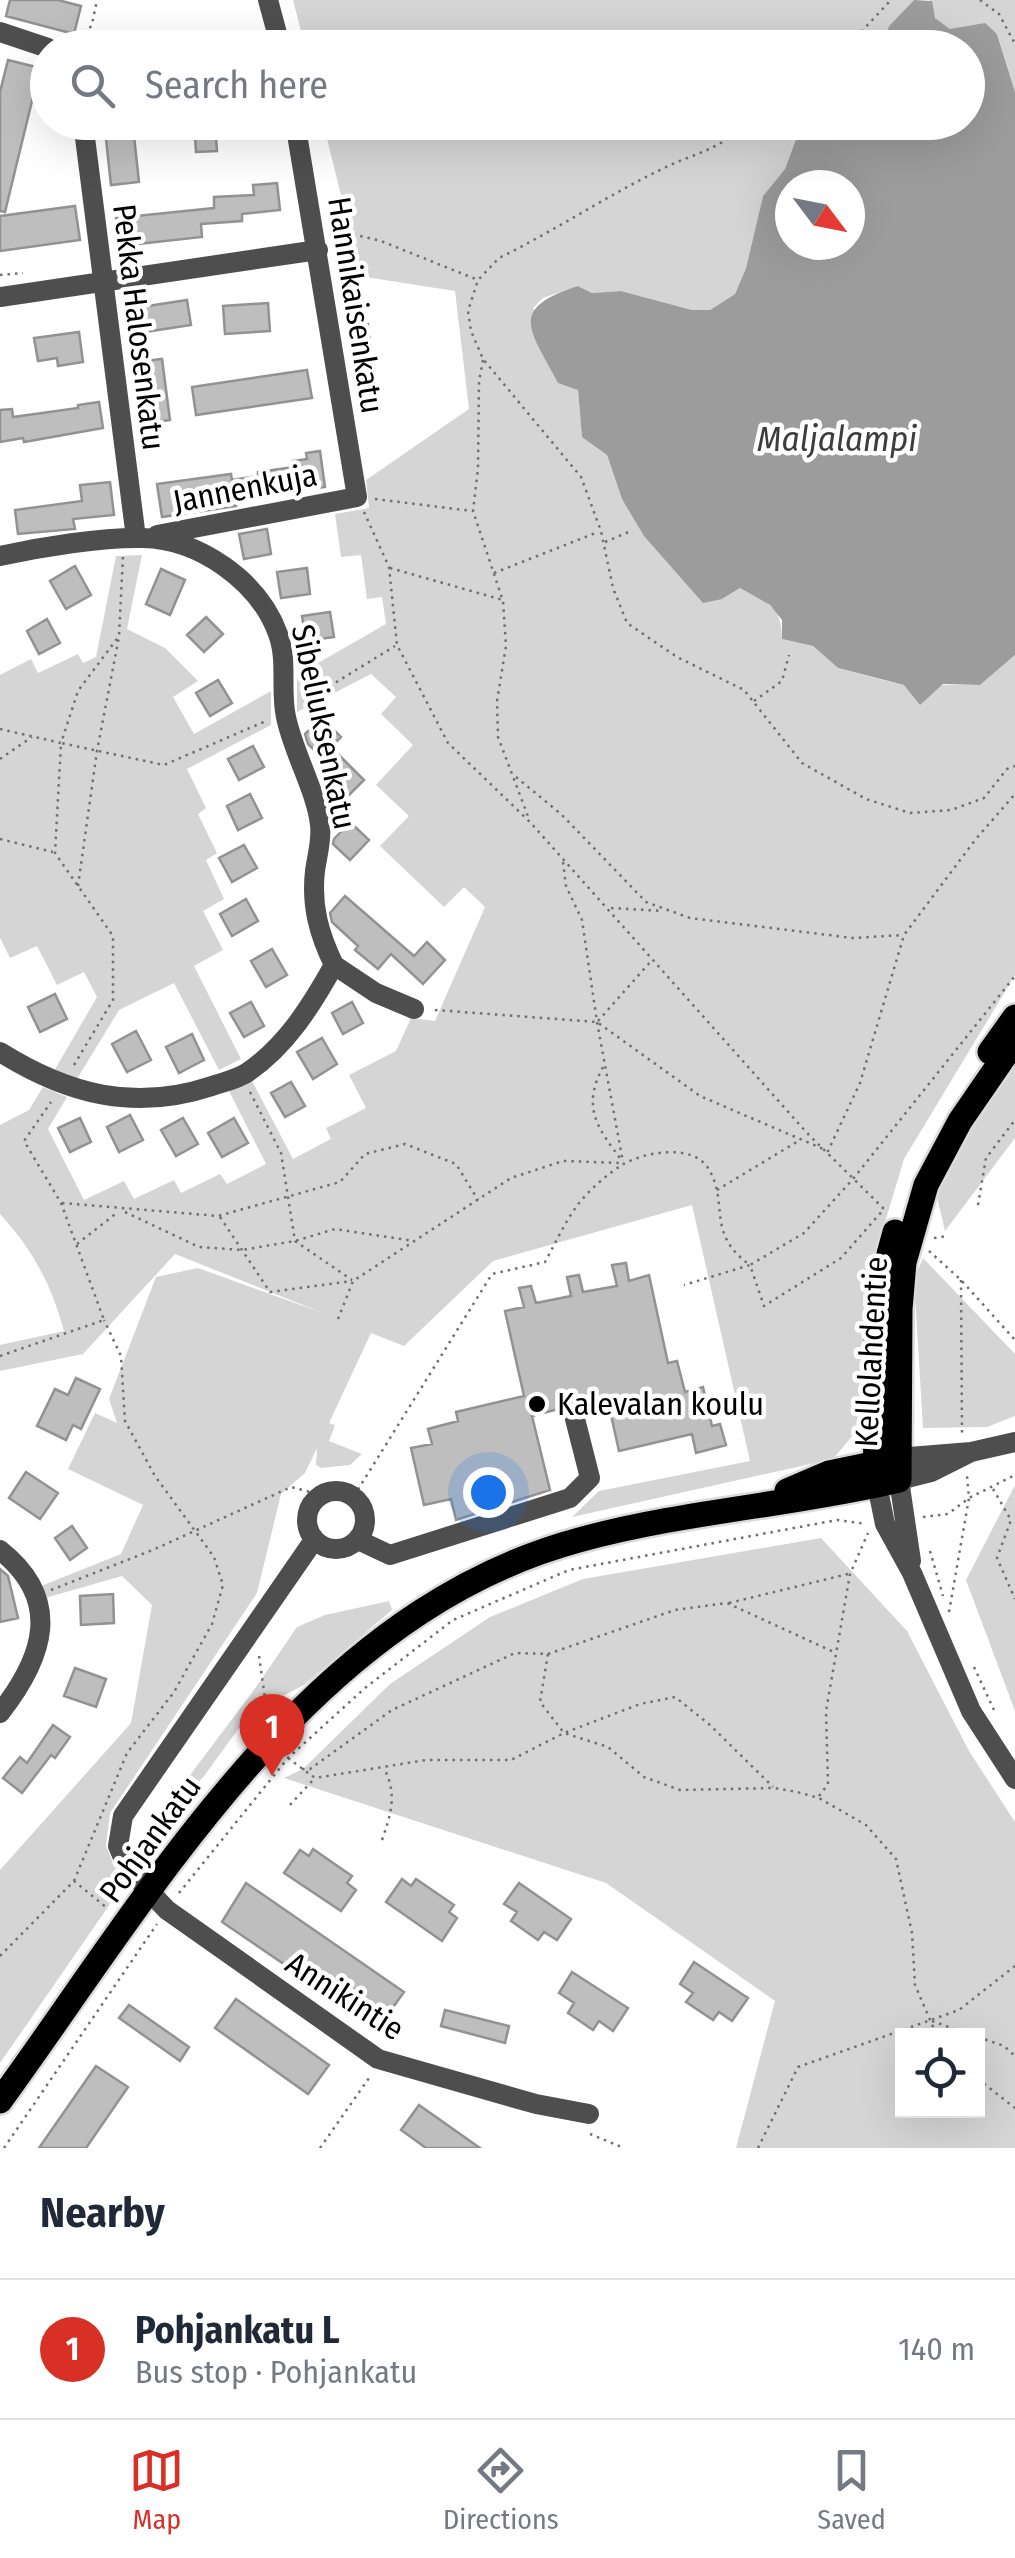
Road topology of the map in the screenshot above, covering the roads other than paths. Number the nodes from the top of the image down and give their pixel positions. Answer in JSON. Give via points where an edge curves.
{"nodes":[{"id":1,"x":268,"y":0,"type":"edge"},
{"id":2,"x":277,"y":30,"type":"edge"},
{"id":3,"x":0,"y":32,"type":"edge"},
{"id":4,"x":30,"y":42,"type":"edge"},
{"id":5,"x":85,"y":140,"type":"edge"},
{"id":6,"x":299,"y":140,"type":"edge"},
{"id":7,"x":318,"y":250,"type":"junction"},
{"id":8,"x":103,"y":283,"type":"junction"},
{"id":9,"x":0,"y":297,"type":"edge"},
{"id":10,"x":357,"y":497,"type":"joint"},
{"id":11,"x":135,"y":538,"type":"junction"},
{"id":12,"x":0,"y":556,"type":"edge"},
{"id":13,"x":334,"y":965,"type":"junction"},
{"id":14,"x":414,"y":1008,"type":"road end"},
{"id":15,"x":1015,"y":1017,"type":"edge"},
{"id":16,"x":1015,"y":1041,"type":"edge"},
{"id":17,"x":0,"y":1052,"type":"edge"},
{"id":18,"x":873,"y":1402,"type":"junction"},
{"id":19,"x":574,"y":1415,"type":"dead end"},
{"id":20,"x":1015,"y":1442,"type":"edge"},
{"id":21,"x":888,"y":1472,"type":"junction"},
{"id":22,"x":829,"y":1473,"type":"junction"},
{"id":23,"x":770,"y":1502,"type":"junction"},
{"id":24,"x":314,"y":1540,"type":"junction"},
{"id":25,"x":358,"y":1540,"type":"junction"},
{"id":26,"x":0,"y":1550,"type":"edge"},
{"id":27,"x":912,"y":1573,"type":"junction"},
{"id":28,"x":0,"y":1713,"type":"edge"},
{"id":29,"x":1015,"y":1779,"type":"edge"},
{"id":30,"x":158,"y":1901,"type":"junction"},
{"id":31,"x":0,"y":2101,"type":"edge"},
{"id":32,"x":590,"y":2114,"type":"dead end"}],
"edges":[{"from":1,"to":2,"type":"street"},
{"from":3,"to":4,"type":"street"},
{"from":5,"to":8,"type":"street","name":"Pekka Halosenkatu"},
{"from":6,"to":7,"type":"street","name":"Hannikaisenkatu"},
{"from":7,"to":8,"type":"street"},
{"from":7,"to":10,"type":"street","name":"Hannikaisenkatu"},
{"from":8,"to":9,"type":"street"},
{"from":8,"to":11,"type":"street","name":"Pekka Halosenkatu"},
{"from":10,"to":11,"type":"street","name":"Jannenkuja"},
{"from":11,"to":12,"type":"street","name":"Sibeliuksenkatu"},
{"from":11,"to":13,"type":"street","name":"Sibeliuksenkatu","via":[[179,544],[217,562],[262,604],[279,637],[285,713],[320,825],[316,924]]},
{"from":13,"to":14,"type":"street"},
{"from":13,"to":17,"type":"street","via":[[282,1043],[245,1075],[192,1093],[141,1099],[93,1094],[37,1075]]},
{"from":15,"to":18,"type":"main road","name":"Kellolahdentie","via":[[934,1135],[906,1198],[886,1261]]},
{"from":16,"to":21,"type":"main road","name":"Kellolahdentie","via":[[960,1121],[918,1212],[904,1262]]},
{"from":18,"to":21,"type":"main road","name":"Kellolahdentie"},
{"from":18,"to":22,"type":"main road","via":[[857,1442]]},
{"from":19,"to":25,"type":"street","via":[[590,1478],[570,1498],[390,1554]]},
{"from":20,"to":21,"type":"street"},
{"from":21,"to":22,"type":"main road","name":"Pohjankatu"},
{"from":21,"to":23,"type":"main road","name":"Pohjankatu"},
{"from":21,"to":27,"type":"street","name":"Kellolahdentie","via":[[906,1521]]},
{"from":21,"to":27,"type":"street","name":"Kellolahdentie","via":[[885,1524]]},
{"from":22,"to":23,"type":"main road","name":"Pohjankatu"},
{"from":23,"to":30,"type":"main road","name":"Pohjankatu","via":[[579,1540],[517,1560],[406,1621],[355,1659],[229,1786]]},
{"from":24,"to":25,"type":"street","via":[[331,1550]]},
{"from":24,"to":25,"type":"street","via":[[307,1516],[322,1494],[338,1491],[354,1496],[365,1513]]},
{"from":24,"to":30,"type":"street","name":"Annikintie","via":[[124,1816],[118,1846]]},
{"from":26,"to":28,"type":"street","via":[[27,1575],[41,1621],[30,1669]]},
{"from":27,"to":29,"type":"street","name":"Kellolahdentie","via":[[971,1711]]},
{"from":30,"to":31,"type":"main road","name":"Pohjankatu"},
{"from":30,"to":32,"type":"street","name":"Annikintie","via":[[378,2059]]}]}
